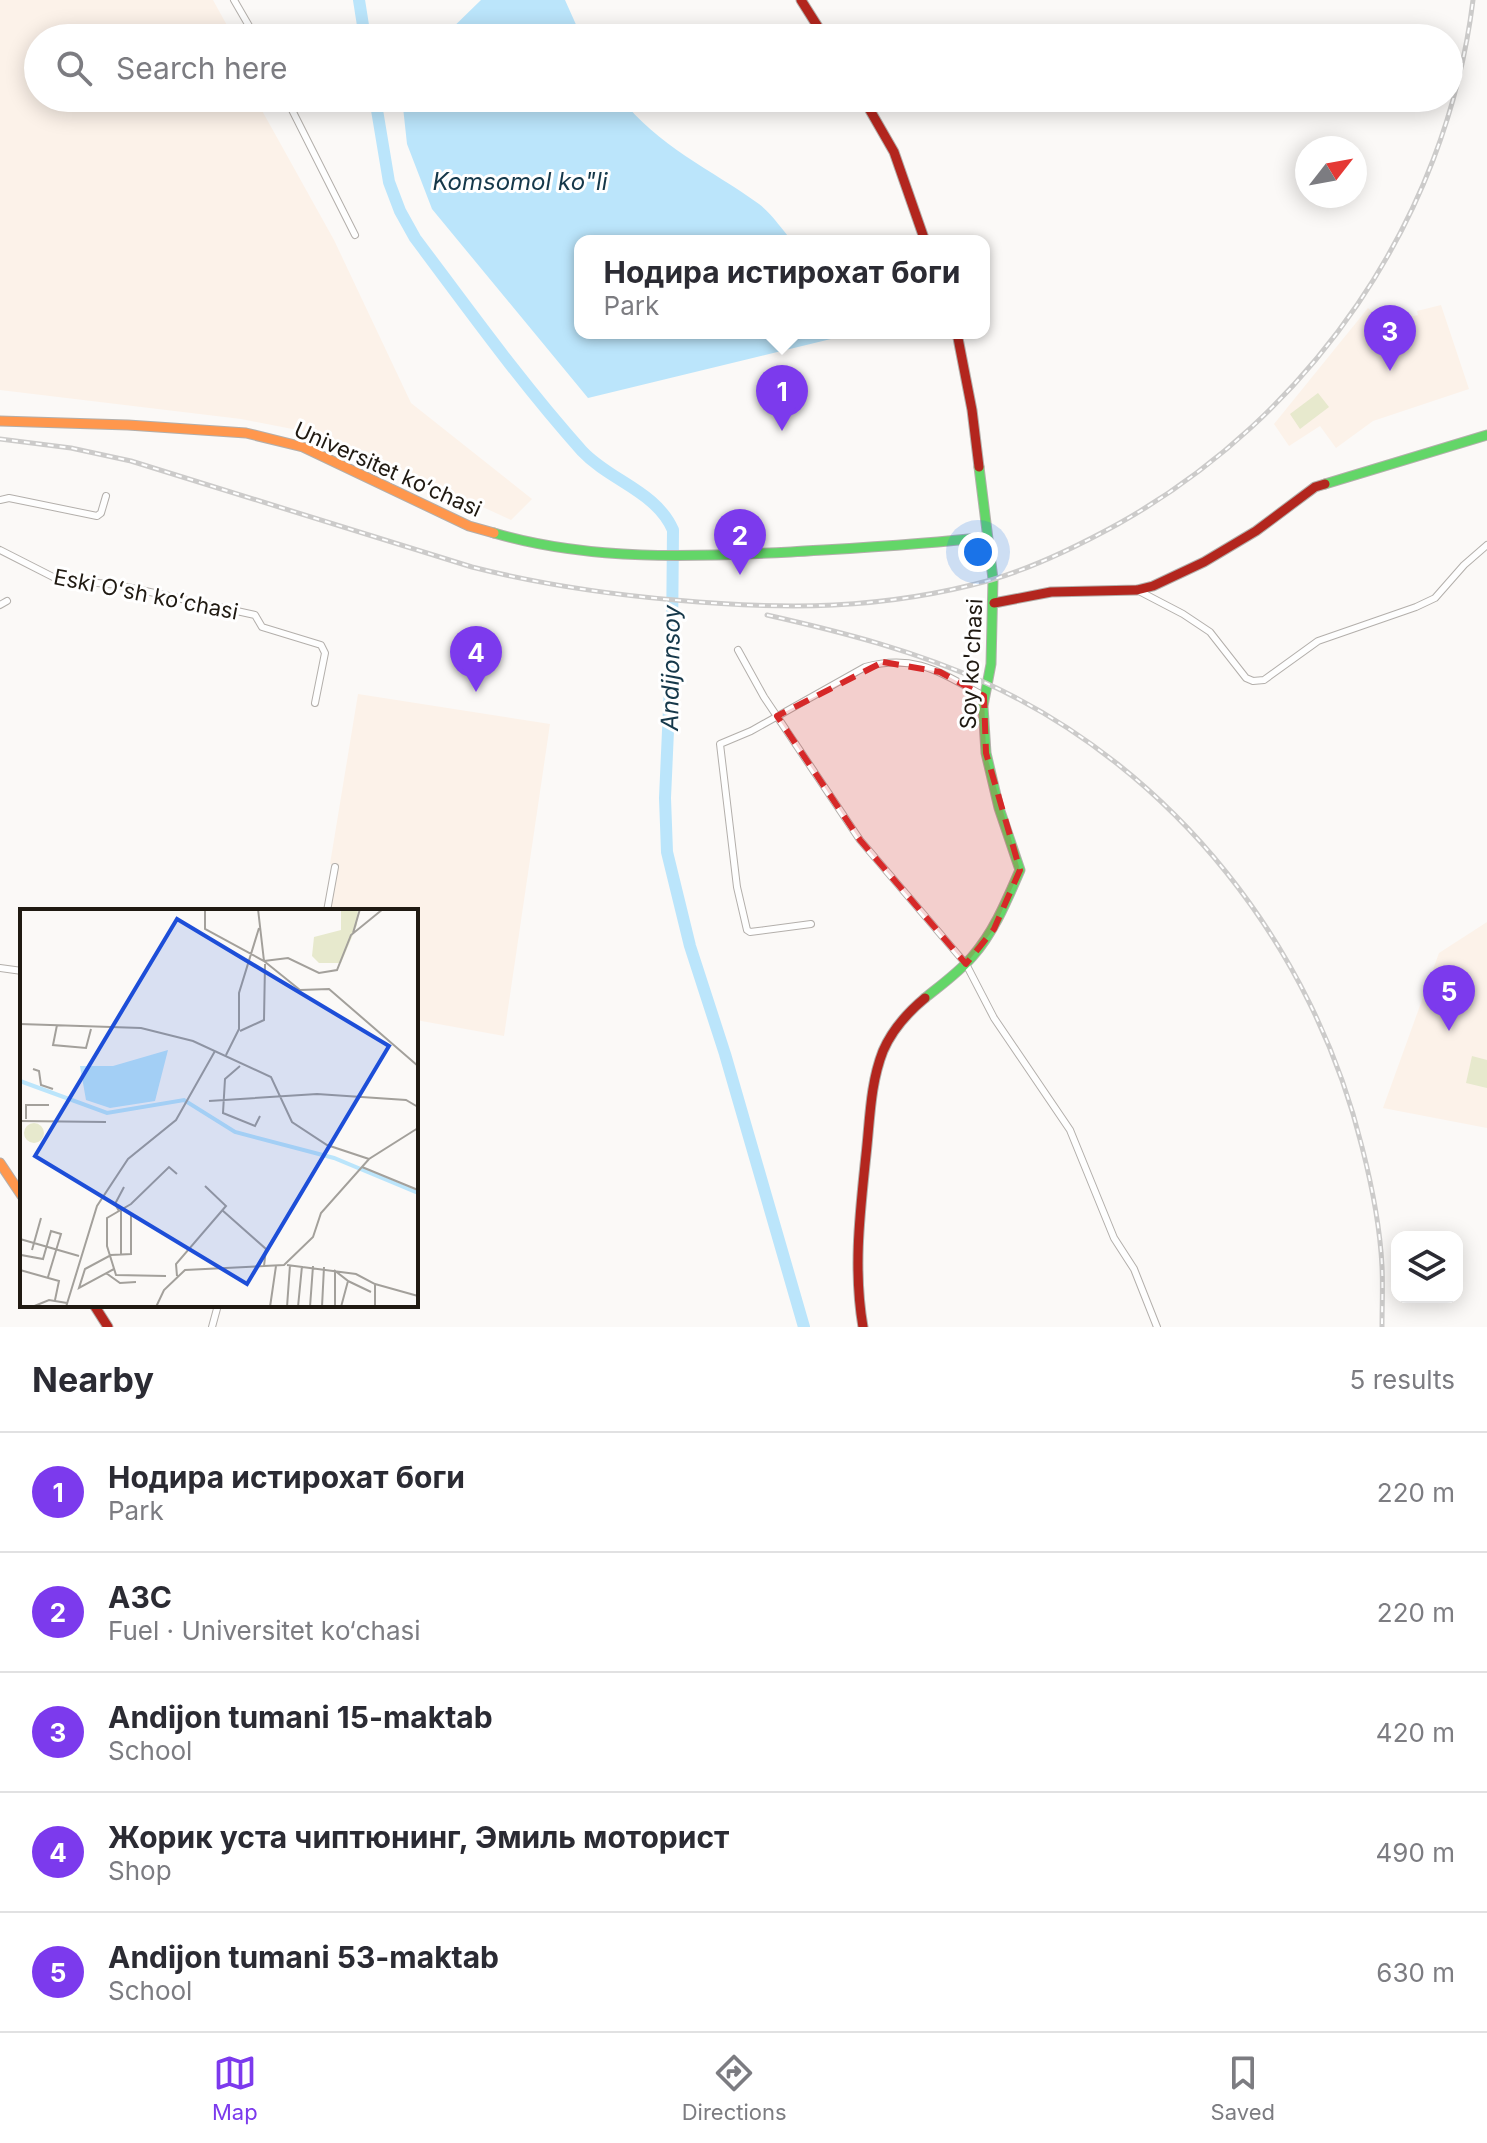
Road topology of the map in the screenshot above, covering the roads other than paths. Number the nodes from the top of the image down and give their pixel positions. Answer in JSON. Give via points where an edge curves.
{"nodes":[{"id":1,"x":234,"y":0,"type":"edge"},
{"id":2,"x":801,"y":0,"type":"edge"},
{"id":3,"x":248,"y":24,"type":"edge"},
{"id":4,"x":816,"y":24,"type":"edge"},
{"id":5,"x":293,"y":112,"type":"edge"},
{"id":6,"x":871,"y":112,"type":"edge"},
{"id":7,"x":355,"y":235,"type":"dead end"},
{"id":8,"x":923,"y":235,"type":"edge"},
{"id":9,"x":958,"y":339,"type":"edge"},
{"id":10,"x":0,"y":421,"type":"edge"},
{"id":11,"x":1487,"y":435,"type":"edge"},
{"id":12,"x":106,"y":496,"type":"dead end"},
{"id":13,"x":0,"y":500,"type":"edge"},
{"id":14,"x":986,"y":537,"type":"junction"},
{"id":15,"x":1487,"y":545,"type":"edge"},
{"id":16,"x":0,"y":550,"type":"edge"},
{"id":17,"x":1137,"y":590,"type":"junction"},
{"id":18,"x":994,"y":603,"type":"junction"},
{"id":19,"x":738,"y":650,"type":"dead end"},
{"id":20,"x":984,"y":696,"type":"junction"},
{"id":21,"x":315,"y":703,"type":"dead end"},
{"id":22,"x":777,"y":716,"type":"junction"},
{"id":23,"x":335,"y":867,"type":"dead end"},
{"id":24,"x":327,"y":909,"type":"edge"},
{"id":25,"x":811,"y":924,"type":"dead end"},
{"id":26,"x":966,"y":964,"type":"junction"},
{"id":27,"x":0,"y":968,"type":"edge"},
{"id":28,"x":20,"y":971,"type":"edge"},
{"id":29,"x":0,"y":1163,"type":"edge"},
{"id":30,"x":20,"y":1193,"type":"edge"},
{"id":31,"x":95,"y":1307,"type":"edge"},
{"id":32,"x":217,"y":1307,"type":"edge"},
{"id":33,"x":108,"y":1327,"type":"edge"},
{"id":34,"x":212,"y":1327,"type":"edge"},
{"id":35,"x":863,"y":1327,"type":"edge"},
{"id":36,"x":1157,"y":1327,"type":"edge"}],
"edges":[{"from":1,"to":3,"type":"street"},
{"from":2,"to":4,"type":"main road"},
{"from":5,"to":7,"type":"street"},
{"from":6,"to":8,"type":"main road","via":[[894,152]]},
{"from":9,"to":14,"type":"main road","name":"Soy ko'chasi"},
{"from":10,"to":14,"type":"main road","name":"Universitet kо‘chasi","via":[[246,433],[303,447],[469,526],[558,547],[688,557]]},
{"from":11,"to":17,"type":"main road","via":[[1315,487],[1274,520],[1204,562]]},
{"from":12,"to":13,"type":"street","via":[[97,516]]},
{"from":14,"to":18,"type":"main road","name":"Soy ko'chasi"},
{"from":15,"to":17,"type":"street","via":[[1435,598],[1318,641],[1264,680],[1246,678],[1210,632]]},
{"from":16,"to":21,"type":"street","name":"Eski Oʻsh koʻchasi","via":[[57,579],[118,585],[255,615],[262,627],[321,645],[325,653]]},
{"from":17,"to":18,"type":"main road","via":[[1051,592]]},
{"from":18,"to":20,"type":"main road","name":"Soy ko'chasi"},
{"from":19,"to":22,"type":"street"},
{"from":20,"to":22,"type":"street","via":[[940,672],[901,661],[883,662]]},
{"from":20,"to":26,"type":"main road","name":"Soy ko'chasi","via":[[986,753],[1020,870],[994,929]]},
{"from":22,"to":25,"type":"street","via":[[720,744],[737,887],[750,932]]},
{"from":22,"to":26,"type":"street","via":[[860,840]]},
{"from":23,"to":24,"type":"street"},
{"from":26,"to":35,"type":"main road","name":"Soy ko'chasi","via":[[908,1015],[880,1061],[872,1091],[857,1262]]},
{"from":26,"to":36,"type":"street","via":[[994,1018],[1070,1130]]},
{"from":27,"to":28,"type":"street"},
{"from":29,"to":30,"type":"main road"},
{"from":31,"to":33,"type":"main road"},
{"from":32,"to":34,"type":"street"}]}
